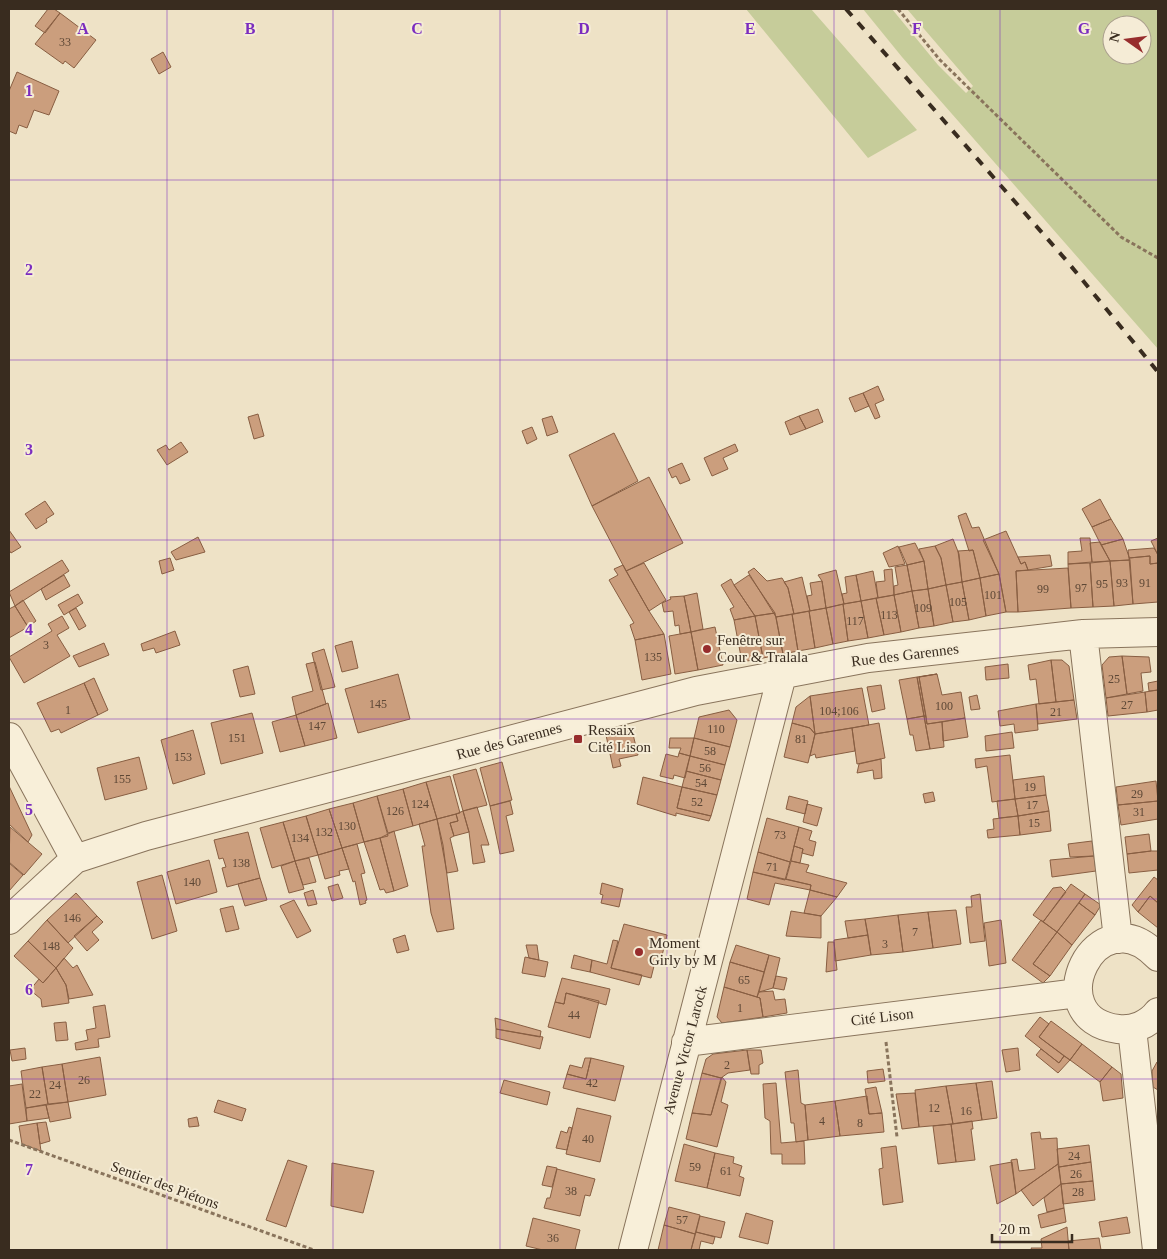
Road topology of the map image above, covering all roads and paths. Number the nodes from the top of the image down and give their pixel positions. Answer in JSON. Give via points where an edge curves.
{"nodes":[{"id":1,"x":898,"y":9,"type":"edge"},
{"id":2,"x":1158,"y":258,"type":"edge"},
{"id":3,"x":1158,"y":632,"type":"edge"},
{"id":4,"x":1083,"y":634,"type":"junction"},
{"id":5,"x":782,"y":675,"type":"junction"},
{"id":6,"x":9,"y":736,"type":"edge"},
{"id":7,"x":75,"y":860,"type":"junction"},
{"id":8,"x":9,"y":920,"type":"edge"},
{"id":9,"x":1118,"y":939,"type":"junction"},
{"id":10,"x":1158,"y":957,"type":"edge"},
{"id":11,"x":1078,"y":993,"type":"junction"},
{"id":12,"x":1158,"y":1012,"type":"edge"},
{"id":13,"x":884,"y":1017,"type":"junction"},
{"id":14,"x":1132,"y":1029,"type":"junction"},
{"id":15,"x":686,"y":1042,"type":"junction"},
{"id":16,"x":897,"y":1138,"type":"dead end"},
{"id":17,"x":9,"y":1140,"type":"edge"},
{"id":18,"x":314,"y":1250,"type":"edge"},
{"id":19,"x":633,"y":1250,"type":"edge"},
{"id":20,"x":1157,"y":1250,"type":"edge"}],
"edges":[{"from":1,"to":2,"type":"path","via":[[940,60],[1121,238]]},
{"from":3,"to":4,"type":"street","name":"Rue des Garennes"},
{"from":4,"to":5,"type":"street","name":"Rue des Garennes","via":[[868,658]]},
{"from":4,"to":9,"type":"street"},
{"from":5,"to":7,"type":"street","name":"Rue des Garennes","via":[[696,691],[146,836]]},
{"from":5,"to":15,"type":"street","name":"Avenue Victor Larock"},
{"from":6,"to":7,"type":"street"},
{"from":7,"to":8,"type":"street","name":"Rue des Garennes"},
{"from":9,"to":10,"type":"street","via":[[1142,943]]},
{"from":9,"to":11,"type":"street","via":[[1104,943],[1087,958],[1078,978]]},
{"from":11,"to":13,"type":"street","name":"Cité Lison"},
{"from":11,"to":14,"type":"street","via":[[1082,1004],[1097,1022],[1120,1030]]},
{"from":12,"to":14,"type":"street","via":[[1144,1025]]},
{"from":13,"to":15,"type":"street","name":"Cité Lison"},
{"from":13,"to":16,"type":"path"},
{"from":14,"to":20,"type":"street"},
{"from":15,"to":19,"type":"street","name":"Avenue Victor Larock"},
{"from":17,"to":18,"type":"path","name":"Sentier des Piétons"}]}
